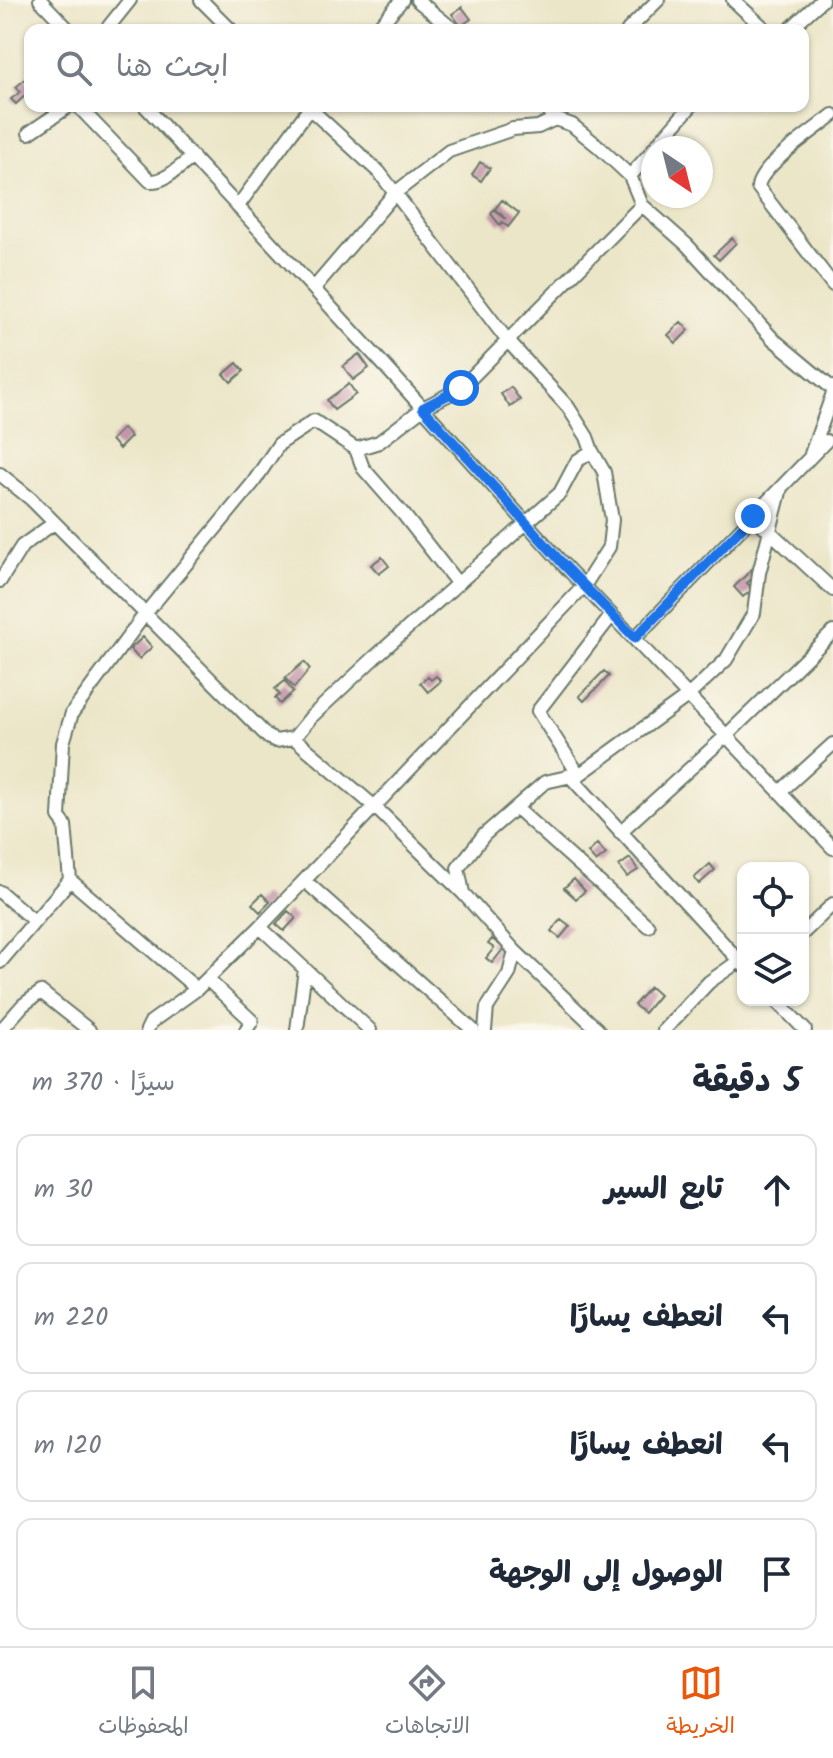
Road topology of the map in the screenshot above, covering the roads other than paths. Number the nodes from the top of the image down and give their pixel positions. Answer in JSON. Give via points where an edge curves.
{"nodes":[{"id":1,"x":40,"y":0,"type":"edge"},
{"id":2,"x":130,"y":0,"type":"edge"},
{"id":3,"x":201,"y":0,"type":"edge"},
{"id":4,"x":402,"y":0,"type":"edge"},
{"id":5,"x":417,"y":0,"type":"edge"},
{"id":6,"x":658,"y":0,"type":"edge"},
{"id":7,"x":733,"y":0,"type":"edge"},
{"id":8,"x":822,"y":0,"type":"edge"},
{"id":9,"x":63,"y":24,"type":"edge"},
{"id":10,"x":111,"y":24,"type":"edge"},
{"id":11,"x":225,"y":24,"type":"edge"},
{"id":12,"x":381,"y":24,"type":"edge"},
{"id":13,"x":447,"y":24,"type":"edge"},
{"id":14,"x":634,"y":24,"type":"edge"},
{"id":15,"x":759,"y":24,"type":"edge"},
{"id":16,"x":796,"y":24,"type":"edge"},
{"id":17,"x":60,"y":112,"type":"edge"},
{"id":18,"x":84,"y":112,"type":"edge"},
{"id":19,"x":151,"y":112,"type":"edge"},
{"id":20,"x":305,"y":112,"type":"edge"},
{"id":21,"x":314,"y":112,"type":"edge"},
{"id":22,"x":549,"y":112,"type":"edge"},
{"id":23,"x":686,"y":112,"type":"edge"},
{"id":24,"x":833,"y":115,"type":"edge"},
{"id":25,"x":555,"y":119,"type":"junction"},
{"id":26,"x":29,"y":133,"type":"dead end"},
{"id":27,"x":665,"y":136,"type":"edge"},
{"id":28,"x":193,"y":157,"type":"junction"},
{"id":29,"x":641,"y":164,"type":"edge"},
{"id":30,"x":630,"y":176,"type":"junction"},
{"id":31,"x":395,"y":193,"type":"junction"},
{"id":32,"x":641,"y":203,"type":"edge"},
{"id":33,"x":238,"y":206,"type":"junction"},
{"id":34,"x":641,"y":206,"type":"edge"},
{"id":35,"x":645,"y":208,"type":"edge"},
{"id":36,"x":833,"y":285,"type":"edge"},
{"id":37,"x":314,"y":288,"type":"junction"},
{"id":38,"x":507,"y":340,"type":"junction"},
{"id":39,"x":833,"y":391,"type":"edge"},
{"id":40,"x":423,"y":408,"type":"junction"},
{"id":41,"x":826,"y":441,"type":"dead end"},
{"id":42,"x":356,"y":449,"type":"junction"},
{"id":43,"x":592,"y":451,"type":"junction"},
{"id":44,"x":810,"y":458,"type":"junction"},
{"id":45,"x":0,"y":474,"type":"edge"},
{"id":46,"x":781,"y":488,"type":"junction"},
{"id":47,"x":753,"y":516,"type":"junction"},
{"id":48,"x":54,"y":523,"type":"junction"},
{"id":49,"x":527,"y":523,"type":"junction"},
{"id":50,"x":770,"y":531,"type":"junction"},
{"id":51,"x":0,"y":581,"type":"edge"},
{"id":52,"x":458,"y":584,"type":"junction"},
{"id":53,"x":584,"y":586,"type":"junction"},
{"id":54,"x":833,"y":590,"type":"edge"},
{"id":55,"x":145,"y":614,"type":"junction"},
{"id":56,"x":612,"y":615,"type":"junction"},
{"id":57,"x":833,"y":632,"type":"edge"},
{"id":58,"x":635,"y":638,"type":"junction"},
{"id":59,"x":689,"y":695,"type":"junction"},
{"id":60,"x":727,"y":735,"type":"junction"},
{"id":61,"x":294,"y":738,"type":"junction"},
{"id":62,"x":833,"y":744,"type":"edge"},
{"id":63,"x":574,"y":775,"type":"junction"},
{"id":64,"x":781,"y":791,"type":"junction"},
{"id":65,"x":375,"y":807,"type":"junction"},
{"id":66,"x":516,"y":808,"type":"junction"},
{"id":67,"x":620,"y":832,"type":"junction"},
{"id":68,"x":833,"y":848,"type":"edge"},
{"id":69,"x":70,"y":880,"type":"junction"},
{"id":70,"x":305,"y":881,"type":"junction"},
{"id":71,"x":0,"y":892,"type":"edge"},
{"id":72,"x":463,"y":893,"type":"junction"},
{"id":73,"x":833,"y":904,"type":"edge"},
{"id":74,"x":33,"y":920,"type":"junction"},
{"id":75,"x":648,"y":926,"type":"dead end"},
{"id":76,"x":260,"y":927,"type":"junction"},
{"id":77,"x":809,"y":927,"type":"edge"},
{"id":78,"x":515,"y":951,"type":"junction"},
{"id":79,"x":737,"y":959,"type":"edge"},
{"id":80,"x":0,"y":962,"type":"edge"},
{"id":81,"x":737,"y":965,"type":"edge"},
{"id":82,"x":305,"y":969,"type":"junction"},
{"id":83,"x":207,"y":979,"type":"junction"},
{"id":84,"x":197,"y":989,"type":"junction"},
{"id":85,"x":782,"y":1006,"type":"edge"},
{"id":86,"x":596,"y":1029,"type":"edge"},
{"id":87,"x":1,"y":1030,"type":"edge"},
{"id":88,"x":89,"y":1030,"type":"edge"},
{"id":89,"x":147,"y":1030,"type":"edge"},
{"id":90,"x":246,"y":1030,"type":"edge"},
{"id":91,"x":297,"y":1030,"type":"edge"},
{"id":92,"x":370,"y":1030,"type":"edge"},
{"id":93,"x":473,"y":1030,"type":"edge"},
{"id":94,"x":485,"y":1030,"type":"edge"},
{"id":95,"x":664,"y":1030,"type":"edge"},
{"id":96,"x":805,"y":1030,"type":"edge"}],
"edges":[{"from":1,"to":9,"type":"street"},
{"from":2,"to":10,"type":"street"},
{"from":3,"to":11,"type":"street"},
{"from":4,"to":12,"type":"street"},
{"from":5,"to":13,"type":"street"},
{"from":6,"to":14,"type":"street"},
{"from":7,"to":15,"type":"street"},
{"from":8,"to":16,"type":"street"},
{"from":17,"to":26,"type":"street"},
{"from":18,"to":28,"type":"street","via":[[150,181],[165,178]]},
{"from":19,"to":28,"type":"street"},
{"from":20,"to":33,"type":"street"},
{"from":21,"to":31,"type":"street"},
{"from":22,"to":25,"type":"street"},
{"from":23,"to":27,"type":"street"},
{"from":24,"to":36,"type":"street","via":[[772,165],[758,187]]},
{"from":25,"to":30,"type":"street","via":[[572,125]]},
{"from":25,"to":31,"type":"street","via":[[449,151]]},
{"from":28,"to":33,"type":"street"},
{"from":29,"to":30,"type":"street"},
{"from":30,"to":32,"type":"street"},
{"from":31,"to":37,"type":"street"},
{"from":31,"to":38,"type":"street"},
{"from":33,"to":37,"type":"street"},
{"from":34,"to":38,"type":"street"},
{"from":35,"to":39,"type":"street","via":[[773,339]]},
{"from":37,"to":40,"type":"street"},
{"from":38,"to":40,"type":"street","via":[[461,388]]},
{"from":38,"to":43,"type":"street","via":[[568,407]]},
{"from":39,"to":44,"type":"street"},
{"from":40,"to":42,"type":"street","via":[[379,442]]},
{"from":40,"to":49,"type":"street"},
{"from":41,"to":44,"type":"street"},
{"from":42,"to":52,"type":"street","via":[[363,468]]},
{"from":42,"to":55,"type":"street","via":[[314,421],[279,444]]},
{"from":43,"to":49,"type":"street","via":[[577,461],[560,493]]},
{"from":43,"to":53,"type":"street","via":[[604,472],[612,520],[609,547]]},
{"from":44,"to":46,"type":"street"},
{"from":45,"to":48,"type":"street"},
{"from":46,"to":47,"type":"street"},
{"from":46,"to":50,"type":"street"},
{"from":47,"to":50,"type":"street"},
{"from":47,"to":58,"type":"street"},
{"from":48,"to":51,"type":"street","via":[[22,546]]},
{"from":48,"to":55,"type":"street"},
{"from":49,"to":52,"type":"street"},
{"from":49,"to":53,"type":"street"},
{"from":50,"to":54,"type":"street"},
{"from":50,"to":59,"type":"street","via":[[754,613],[726,660]]},
{"from":52,"to":61,"type":"street"},
{"from":53,"to":56,"type":"street"},
{"from":53,"to":65,"type":"street"},
{"from":55,"to":61,"type":"street","via":[[268,737]]},
{"from":55,"to":69,"type":"street","via":[[72,713],[63,743],[59,817],[65,825]]},
{"from":56,"to":58,"type":"street"},
{"from":56,"to":63,"type":"street","via":[[538,711]]},
{"from":57,"to":60,"type":"street"},
{"from":58,"to":59,"type":"street"},
{"from":59,"to":60,"type":"street"},
{"from":59,"to":63,"type":"street"},
{"from":60,"to":64,"type":"street"},
{"from":60,"to":67,"type":"street"},
{"from":61,"to":65,"type":"street"},
{"from":62,"to":64,"type":"street"},
{"from":63,"to":66,"type":"street","via":[[545,782]]},
{"from":63,"to":67,"type":"street"},
{"from":64,"to":68,"type":"street"},
{"from":65,"to":70,"type":"street"},
{"from":65,"to":72,"type":"street"},
{"from":66,"to":72,"type":"street","via":[[484,835],[458,868]]},
{"from":66,"to":75,"type":"street"},
{"from":67,"to":79,"type":"street"},
{"from":69,"to":74,"type":"street"},
{"from":69,"to":84,"type":"street"},
{"from":70,"to":76,"type":"street"},
{"from":70,"to":93,"type":"street"},
{"from":71,"to":74,"type":"street"},
{"from":72,"to":78,"type":"street"},
{"from":73,"to":77,"type":"street"},
{"from":74,"to":80,"type":"street"},
{"from":76,"to":82,"type":"street"},
{"from":76,"to":83,"type":"street"},
{"from":78,"to":86,"type":"street"},
{"from":78,"to":94,"type":"street","via":[[509,974],[487,1008]]},
{"from":81,"to":95,"type":"street","via":[[709,982]]},
{"from":82,"to":91,"type":"street"},
{"from":82,"to":92,"type":"street"},
{"from":83,"to":84,"type":"street"},
{"from":83,"to":90,"type":"street","via":[[252,1021]]},
{"from":84,"to":89,"type":"street"},
{"from":85,"to":96,"type":"street"},
{"from":87,"to":88,"type":"street","via":[[41,992]]}]}
